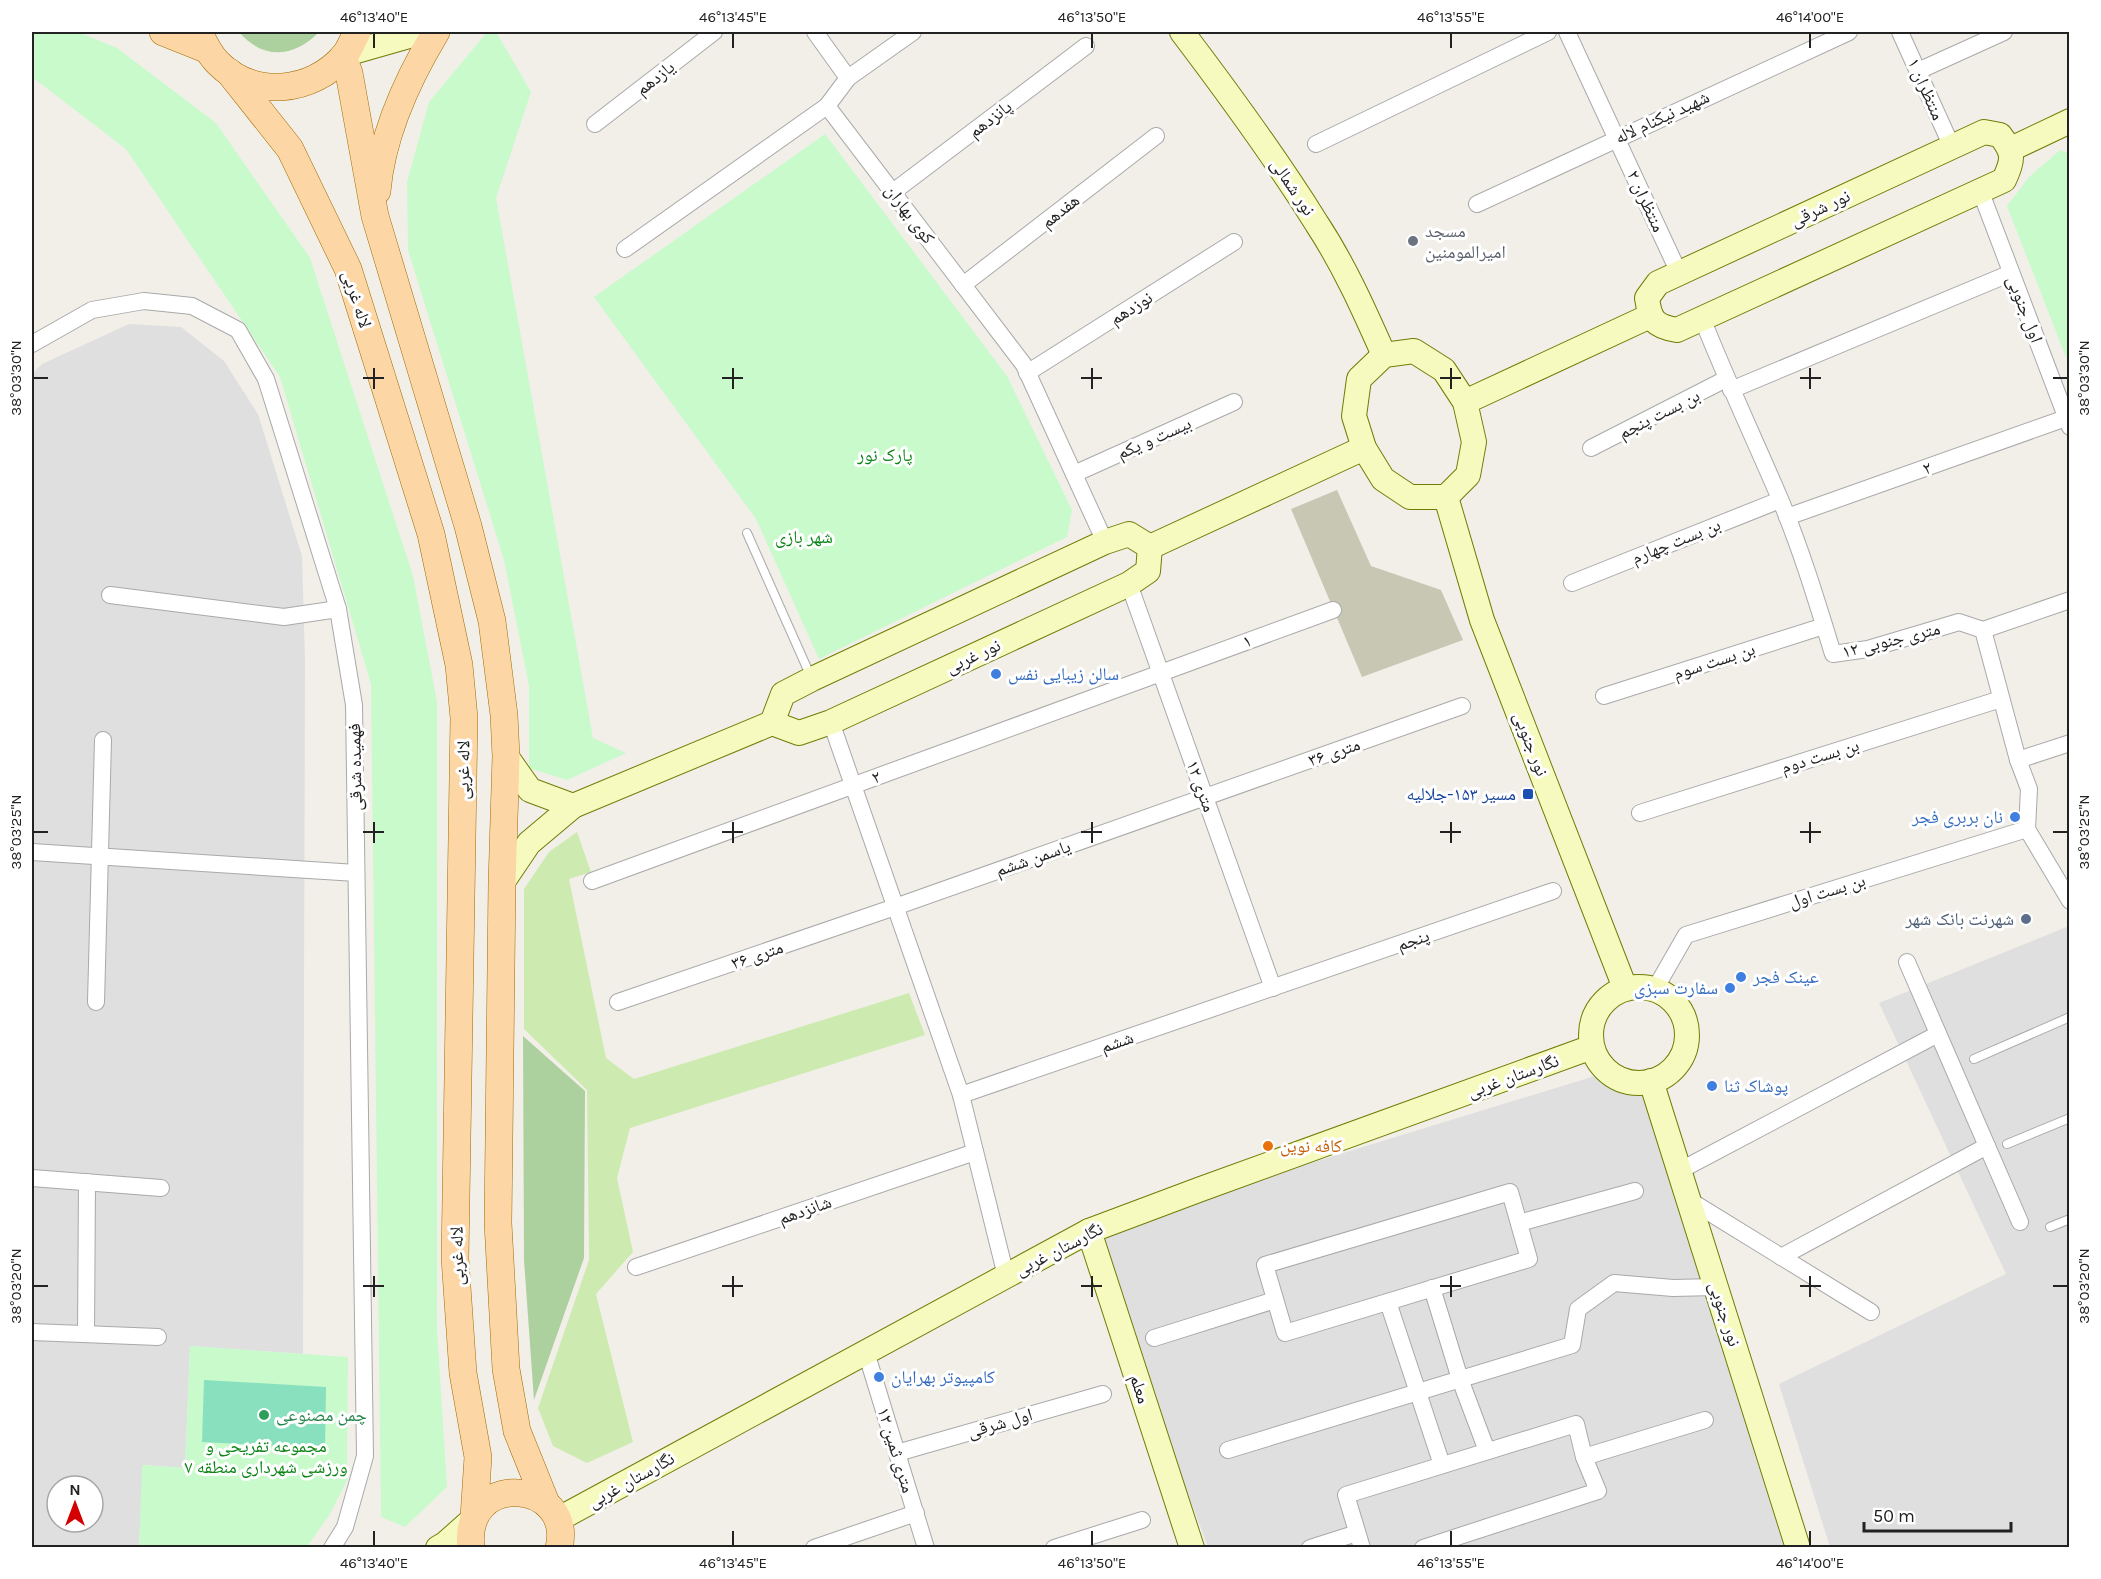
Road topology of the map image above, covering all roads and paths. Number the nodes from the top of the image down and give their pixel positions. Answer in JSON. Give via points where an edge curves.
{"nodes":[{"id":1,"x":163,"y":32,"type":"edge"},
{"id":2,"x":423,"y":32,"type":"edge"},
{"id":3,"x":436,"y":32,"type":"edge"},
{"id":4,"x":714,"y":32,"type":"edge"},
{"id":5,"x":815,"y":32,"type":"edge"},
{"id":6,"x":913,"y":32,"type":"edge"},
{"id":7,"x":1182,"y":32,"type":"edge"},
{"id":8,"x":1548,"y":32,"type":"edge"},
{"id":9,"x":1567,"y":32,"type":"edge"},
{"id":10,"x":1849,"y":32,"type":"edge"},
{"id":11,"x":1900,"y":32,"type":"edge"},
{"id":12,"x":2004,"y":32,"type":"edge"},
{"id":13,"x":203,"y":41,"type":"edge"},
{"id":14,"x":1086,"y":46,"type":"dead end"},
{"id":15,"x":349,"y":48,"type":"edge"},
{"id":16,"x":1918,"y":71,"type":"junction"},
{"id":17,"x":229,"y":72,"type":"junction"},
{"id":18,"x":848,"y":78,"type":"junction"},
{"id":19,"x":827,"y":106,"type":"junction"},
{"id":20,"x":2070,"y":121,"type":"edge"},
{"id":21,"x":595,"y":124,"type":"dead end"},
{"id":22,"x":1156,"y":136,"type":"dead end"},
{"id":23,"x":1617,"y":138,"type":"junction"},
{"id":24,"x":1316,"y":144,"type":"dead end"},
{"id":25,"x":1952,"y":147,"type":"junction"},
{"id":26,"x":2011,"y":149,"type":"junction"},
{"id":27,"x":1980,"y":190,"type":"junction"},
{"id":28,"x":893,"y":192,"type":"junction"},
{"id":29,"x":1477,"y":204,"type":"dead end"},
{"id":30,"x":375,"y":216,"type":"junction"},
{"id":31,"x":1234,"y":242,"type":"dead end"},
{"id":32,"x":625,"y":249,"type":"dead end"},
{"id":33,"x":1679,"y":273,"type":"junction"},
{"id":34,"x":2011,"y":273,"type":"junction"},
{"id":35,"x":963,"y":285,"type":"junction"},
{"id":36,"x":1650,"y":316,"type":"junction"},
{"id":37,"x":1702,"y":318,"type":"junction"},
{"id":38,"x":32,"y":344,"type":"edge"},
{"id":39,"x":1384,"y":355,"type":"junction"},
{"id":40,"x":1027,"y":373,"type":"junction"},
{"id":41,"x":1728,"y":385,"type":"junction"},
{"id":42,"x":1234,"y":402,"type":"dead end"},
{"id":43,"x":1465,"y":402,"type":"junction"},
{"id":44,"x":2068,"y":422,"type":"edge"},
{"id":45,"x":1364,"y":448,"type":"junction"},
{"id":46,"x":1591,"y":448,"type":"dead end"},
{"id":47,"x":1074,"y":474,"type":"junction"},
{"id":48,"x":1446,"y":497,"type":"junction"},
{"id":49,"x":1780,"y":500,"type":"junction"},
{"id":50,"x":1787,"y":518,"type":"junction"},
{"id":51,"x":747,"y":532,"type":"dead end"},
{"id":52,"x":1105,"y":542,"type":"junction"},
{"id":53,"x":1150,"y":547,"type":"junction"},
{"id":54,"x":1572,"y":583,"type":"dead end"},
{"id":55,"x":1129,"y":584,"type":"junction"},
{"id":56,"x":110,"y":595,"type":"dead end"},
{"id":57,"x":2070,"y":600,"type":"edge"},
{"id":58,"x":338,"y":609,"type":"junction"},
{"id":59,"x":1333,"y":610,"type":"dead end"},
{"id":60,"x":1824,"y":626,"type":"junction"},
{"id":61,"x":1983,"y":630,"type":"junction"},
{"id":62,"x":1160,"y":673,"type":"junction"},
{"id":63,"x":812,"y":679,"type":"junction"},
{"id":64,"x":1604,"y":696,"type":"dead end"},
{"id":65,"x":2001,"y":699,"type":"junction"},
{"id":66,"x":1462,"y":706,"type":"dead end"},
{"id":67,"x":831,"y":722,"type":"junction"},
{"id":68,"x":772,"y":723,"type":"junction"},
{"id":69,"x":103,"y":740,"type":"dead end"},
{"id":70,"x":2070,"y":743,"type":"edge"},
{"id":71,"x":506,"y":756,"type":"junction"},
{"id":72,"x":2018,"y":760,"type":"junction"},
{"id":73,"x":853,"y":786,"type":"junction"},
{"id":74,"x":1205,"y":797,"type":"junction"},
{"id":75,"x":573,"y":806,"type":"junction"},
{"id":76,"x":1640,"y":813,"type":"dead end"},
{"id":77,"x":2027,"y":829,"type":"junction"},
{"id":78,"x":32,"y":852,"type":"edge"},
{"id":79,"x":99,"y":856,"type":"junction"},
{"id":80,"x":356,"y":873,"type":"junction"},
{"id":81,"x":592,"y":881,"type":"dead end"},
{"id":82,"x":502,"y":883,"type":"junction"},
{"id":83,"x":1553,"y":891,"type":"dead end"},
{"id":84,"x":2070,"y":901,"type":"edge"},
{"id":85,"x":895,"y":907,"type":"junction"},
{"id":86,"x":1907,"y":962,"type":"dead end"},
{"id":87,"x":1273,"y":988,"type":"junction"},
{"id":88,"x":1625,"y":988,"type":"junction"},
{"id":89,"x":1655,"y":989,"type":"junction"},
{"id":90,"x":96,"y":1002,"type":"dead end"},
{"id":91,"x":618,"y":1002,"type":"dead end"},
{"id":92,"x":2070,"y":1017,"type":"edge"},
{"id":93,"x":1938,"y":1034,"type":"junction"},
{"id":94,"x":1592,"y":1047,"type":"junction"},
{"id":95,"x":1974,"y":1059,"type":"dead end"},
{"id":96,"x":1651,"y":1081,"type":"junction"},
{"id":97,"x":961,"y":1095,"type":"junction"},
{"id":98,"x":2070,"y":1118,"type":"edge"},
{"id":99,"x":2007,"y":1144,"type":"dead end"},
{"id":100,"x":1987,"y":1146,"type":"junction"},
{"id":101,"x":975,"y":1152,"type":"junction"},
{"id":102,"x":1679,"y":1171,"type":"junction"},
{"id":103,"x":32,"y":1178,"type":"edge"},
{"id":104,"x":87,"y":1182,"type":"junction"},
{"id":105,"x":161,"y":1188,"type":"dead end"},
{"id":106,"x":1635,"y":1191,"type":"dead end"},
{"id":107,"x":1689,"y":1200,"type":"junction"},
{"id":108,"x":2070,"y":1219,"type":"edge"},
{"id":109,"x":2020,"y":1222,"type":"dead end"},
{"id":110,"x":1519,"y":1223,"type":"junction"},
{"id":111,"x":2050,"y":1227,"type":"dead end"},
{"id":112,"x":1089,"y":1231,"type":"junction"},
{"id":113,"x":1781,"y":1257,"type":"junction"},
{"id":114,"x":636,"y":1267,"type":"dead end"},
{"id":115,"x":1006,"y":1276,"type":"junction"},
{"id":116,"x":1716,"y":1287,"type":"junction"},
{"id":117,"x":1432,"y":1288,"type":"junction"},
{"id":118,"x":1275,"y":1300,"type":"junction"},
{"id":119,"x":1388,"y":1302,"type":"junction"},
{"id":120,"x":1871,"y":1312,"type":"dead end"},
{"id":121,"x":32,"y":1332,"type":"edge"},
{"id":122,"x":86,"y":1334,"type":"junction"},
{"id":123,"x":158,"y":1337,"type":"dead end"},
{"id":124,"x":1154,"y":1338,"type":"dead end"},
{"id":125,"x":866,"y":1352,"type":"junction"},
{"id":126,"x":1460,"y":1379,"type":"junction"},
{"id":127,"x":1418,"y":1392,"type":"junction"},
{"id":128,"x":1102,"y":1394,"type":"dead end"},
{"id":129,"x":1705,"y":1420,"type":"dead end"},
{"id":130,"x":1228,"y":1450,"type":"dead end"},
{"id":131,"x":1487,"y":1451,"type":"junction"},
{"id":132,"x":897,"y":1453,"type":"junction"},
{"id":133,"x":1584,"y":1457,"type":"junction"},
{"id":134,"x":1442,"y":1465,"type":"junction"},
{"id":135,"x":552,"y":1512,"type":"junction"},
{"id":136,"x":916,"y":1513,"type":"junction"},
{"id":137,"x":473,"y":1519,"type":"junction"},
{"id":138,"x":1142,"y":1520,"type":"dead end"},
{"id":139,"x":1359,"y":1540,"type":"edge"},
{"id":140,"x":332,"y":1548,"type":"edge"},
{"id":141,"x":438,"y":1548,"type":"edge"},
{"id":142,"x":471,"y":1548,"type":"edge"},
{"id":143,"x":559,"y":1548,"type":"edge"},
{"id":144,"x":814,"y":1548,"type":"edge"},
{"id":145,"x":926,"y":1548,"type":"edge"},
{"id":146,"x":1054,"y":1548,"type":"edge"},
{"id":147,"x":1192,"y":1548,"type":"edge"},
{"id":148,"x":1310,"y":1548,"type":"edge"},
{"id":149,"x":1424,"y":1548,"type":"edge"},
{"id":150,"x":1798,"y":1548,"type":"edge"}],
"edges":[{"from":1,"to":13,"type":"main road"},
{"from":2,"to":15,"type":"street"},
{"from":3,"to":30,"type":"main road","via":[[397,106],[378,176]]},
{"from":4,"to":21,"type":"street","name":"یازدهم"},
{"from":5,"to":18,"type":"street"},
{"from":6,"to":18,"type":"street"},
{"from":7,"to":39,"type":"street","name":"نور شمالی","via":[[1318,225],[1354,289]]},
{"from":8,"to":24,"type":"street"},
{"from":9,"to":23,"type":"street","name":"منتظران ۲"},
{"from":10,"to":23,"type":"street","name":"شهید نیکنام لاله"},
{"from":11,"to":16,"type":"street","name":"منتظران ۱"},
{"from":12,"to":16,"type":"street"},
{"from":13,"to":17,"type":"main road","name":"لاله غربی"},
{"from":14,"to":28,"type":"street","name":"پانزدهم"},
{"from":15,"to":17,"type":"main road","via":[[327,72],[304,84],[278,88],[252,84]]},
{"from":15,"to":30,"type":"main road","via":[[349,73]]},
{"from":16,"to":25,"type":"street","name":"منتظران ۱"},
{"from":17,"to":137,"type":"main road","name":"لاله غربی","via":[[290,149],[348,269],[431,534],[459,665],[464,718],[455,1258],[463,1373],[478,1457]]},
{"from":18,"to":19,"type":"street"},
{"from":19,"to":28,"type":"street","name":"کوی بهاران"},
{"from":19,"to":32,"type":"street"},
{"from":20,"to":26,"type":"street"},
{"from":22,"to":35,"type":"street","name":"هفدهم"},
{"from":23,"to":29,"type":"street","name":"شهید نیکنام لاله"},
{"from":23,"to":33,"type":"street","name":"منتظران ۲"},
{"from":25,"to":26,"type":"street","name":"نور شرقی","via":[[1984,132],[2000,135]]},
{"from":25,"to":33,"type":"street","name":"نور شرقی"},
{"from":26,"to":27,"type":"street","via":[[2012,164],[2004,180]]},
{"from":27,"to":34,"type":"street","name":"اول جنوبی"},
{"from":27,"to":37,"type":"street"},
{"from":28,"to":35,"type":"street","name":"کوی بهاران"},
{"from":30,"to":71,"type":"main road","via":[[468,526],[492,621]]},
{"from":31,"to":40,"type":"street","name":"نوزدهم"},
{"from":33,"to":36,"type":"street","name":"نور شرقی","via":[[1658,283],[1647,298]]},
{"from":34,"to":41,"type":"street","name":"بن بست پنجم"},
{"from":34,"to":44,"type":"street","name":"اول جنوبی"},
{"from":35,"to":40,"type":"street","name":"کوی بهاران"},
{"from":36,"to":37,"type":"street","via":[[1661,327],[1677,330]]},
{"from":36,"to":43,"type":"street"},
{"from":37,"to":41,"type":"street","name":"۱۲ متری جنوبی"},
{"from":38,"to":58,"type":"street","name":"فهمیده شرقی","via":[[92,310],[144,301],[192,306],[238,330],[266,379]]},
{"from":39,"to":43,"type":"street","via":[[1414,351],[1444,370]]},
{"from":39,"to":45,"type":"street","via":[[1359,379],[1354,416]]},
{"from":40,"to":47,"type":"street","name":"کوی بهاران"},
{"from":41,"to":46,"type":"street","name":"بن بست پنجم"},
{"from":41,"to":49,"type":"street","name":"۱۲ متری جنوبی"},
{"from":42,"to":47,"type":"street","name":"بیست و یکم"},
{"from":43,"to":48,"type":"street","via":[[1474,442],[1468,475]]},
{"from":44,"to":50,"type":"street","name":"۲"},
{"from":45,"to":48,"type":"street","via":[[1383,479],[1410,496]]},
{"from":45,"to":53,"type":"street"},
{"from":47,"to":52,"type":"street","name":"کوی بهاران"},
{"from":48,"to":88,"type":"street","name":"نور جنوبی","via":[[1482,620]]},
{"from":49,"to":50,"type":"street","name":"۱۲ متری جنوبی"},
{"from":49,"to":54,"type":"street","name":"بن بست چهارم"},
{"from":50,"to":60,"type":"street","name":"۱۲ متری جنوبی"},
{"from":51,"to":63,"type":"lane"},
{"from":52,"to":53,"type":"street","via":[[1129,534]]},
{"from":52,"to":63,"type":"street"},
{"from":53,"to":55,"type":"street","name":"نور غربی","via":[[1148,572]]},
{"from":55,"to":62,"type":"street","name":"۱۲ متری"},
{"from":55,"to":67,"type":"street","name":"نور غربی"},
{"from":56,"to":58,"type":"street","via":[[284,617]]},
{"from":57,"to":61,"type":"street"},
{"from":58,"to":80,"type":"street","name":"فهمیده شرقی","via":[[354,705]]},
{"from":59,"to":62,"type":"street","name":"۱"},
{"from":60,"to":61,"type":"street","name":"۱۲ متری جنوبی","via":[[1833,654],[1868,649],[1959,622]]},
{"from":60,"to":64,"type":"street","name":"بن بست سوم"},
{"from":61,"to":65,"type":"street"},
{"from":62,"to":73,"type":"street","name":"۲"},
{"from":62,"to":74,"type":"street","name":"۱۲ متری"},
{"from":63,"to":68,"type":"street","via":[[783,694]]},
{"from":65,"to":72,"type":"street"},
{"from":65,"to":76,"type":"street","name":"بن بست دوم"},
{"from":66,"to":74,"type":"street","name":"۳۶ متری"},
{"from":67,"to":68,"type":"street","name":"نور غربی","via":[[799,733]]},
{"from":67,"to":73,"type":"street"},
{"from":68,"to":75,"type":"street"},
{"from":69,"to":79,"type":"street"},
{"from":70,"to":72,"type":"street"},
{"from":71,"to":75,"type":"street","via":[[530,790]]},
{"from":71,"to":82,"type":"main road"},
{"from":72,"to":77,"type":"street","via":[[2030,789]]},
{"from":73,"to":81,"type":"street","name":"۲"},
{"from":73,"to":85,"type":"street"},
{"from":74,"to":85,"type":"street","name":"یاسمن ششم"},
{"from":74,"to":87,"type":"street","name":"۱۲ متری"},
{"from":75,"to":82,"type":"street","via":[[528,843]]},
{"from":77,"to":84,"type":"street"},
{"from":77,"to":89,"type":"street","name":"بن بست اول","via":[[1686,935]]},
{"from":78,"to":79,"type":"street"},
{"from":79,"to":80,"type":"street"},
{"from":79,"to":90,"type":"street"},
{"from":80,"to":140,"type":"street","name":"فهمیده شرقی","via":[[365,1456],[345,1527]]},
{"from":82,"to":135,"type":"main road","via":[[498,1222],[506,1369],[517,1431]]},
{"from":83,"to":87,"type":"street","name":"پنجم"},
{"from":85,"to":91,"type":"street","name":"۳۶ متری"},
{"from":85,"to":97,"type":"street"},
{"from":86,"to":93,"type":"street"},
{"from":87,"to":97,"type":"street","name":"ششم"},
{"from":88,"to":89,"type":"street"},
{"from":88,"to":94,"type":"street","via":[[1601,1005],[1593,1018]]},
{"from":89,"to":96,"type":"street","via":[[1679,1007],[1687,1036],[1677,1065]]},
{"from":92,"to":95,"type":"lane"},
{"from":93,"to":100,"type":"street"},
{"from":93,"to":102,"type":"street"},
{"from":94,"to":96,"type":"street","via":[[1608,1072],[1636,1083]]},
{"from":94,"to":112,"type":"street","name":"نگارستان غربی"},
{"from":96,"to":102,"type":"street","name":"نور جنوبی"},
{"from":97,"to":101,"type":"street"},
{"from":98,"to":99,"type":"lane"},
{"from":100,"to":109,"type":"street"},
{"from":100,"to":113,"type":"street"},
{"from":101,"to":114,"type":"street","name":"شانزدهم"},
{"from":101,"to":115,"type":"street"},
{"from":102,"to":107,"type":"street","name":"نور جنوبی"},
{"from":103,"to":104,"type":"street"},
{"from":104,"to":105,"type":"street"},
{"from":104,"to":122,"type":"street"},
{"from":106,"to":110,"type":"street"},
{"from":107,"to":113,"type":"street"},
{"from":107,"to":116,"type":"street","name":"نور جنوبی"},
{"from":108,"to":111,"type":"lane"},
{"from":110,"to":117,"type":"street","via":[[1529,1259]]},
{"from":110,"to":118,"type":"street","via":[[1510,1192],[1265,1265]]},
{"from":112,"to":115,"type":"street","name":"نگارستان غربی"},
{"from":112,"to":147,"type":"street","name":"معلم"},
{"from":113,"to":120,"type":"street"},
{"from":115,"to":125,"type":"street","name":"نگارستان غربی"},
{"from":116,"to":126,"type":"street","via":[[1614,1283],[1578,1309],[1572,1345]]},
{"from":116,"to":150,"type":"street","name":"نور جنوبی"},
{"from":117,"to":119,"type":"street"},
{"from":117,"to":126,"type":"street"},
{"from":118,"to":119,"type":"street","via":[[1285,1333]]},
{"from":118,"to":124,"type":"street"},
{"from":119,"to":127,"type":"street"},
{"from":121,"to":122,"type":"street"},
{"from":122,"to":123,"type":"street"},
{"from":125,"to":132,"type":"street","name":"۱۲ متری ثمین"},
{"from":125,"to":135,"type":"street","name":"نگارستان غربی"},
{"from":126,"to":127,"type":"street"},
{"from":126,"to":131,"type":"street"},
{"from":127,"to":130,"type":"street"},
{"from":127,"to":134,"type":"street"},
{"from":128,"to":132,"type":"street","name":"اول شرقی"},
{"from":129,"to":133,"type":"street"},
{"from":131,"to":133,"type":"street","via":[[1576,1424]]},
{"from":131,"to":134,"type":"street"},
{"from":132,"to":136,"type":"street","name":"۱۲ متری ثمین"},
{"from":133,"to":149,"type":"street","via":[[1598,1491]]},
{"from":134,"to":139,"type":"street","via":[[1346,1495]]},
{"from":135,"to":137,"type":"main road","via":[[534,1496],[505,1492],[486,1502]]},
{"from":135,"to":143,"type":"main road","via":[[561,1532]]},
{"from":136,"to":144,"type":"street"},
{"from":136,"to":145,"type":"street","name":"۱۲ متری ثمین"},
{"from":137,"to":141,"type":"street"},
{"from":137,"to":142,"type":"main road","name":"لاله غربی"},
{"from":138,"to":146,"type":"street"},
{"from":139,"to":148,"type":"street"}]}
